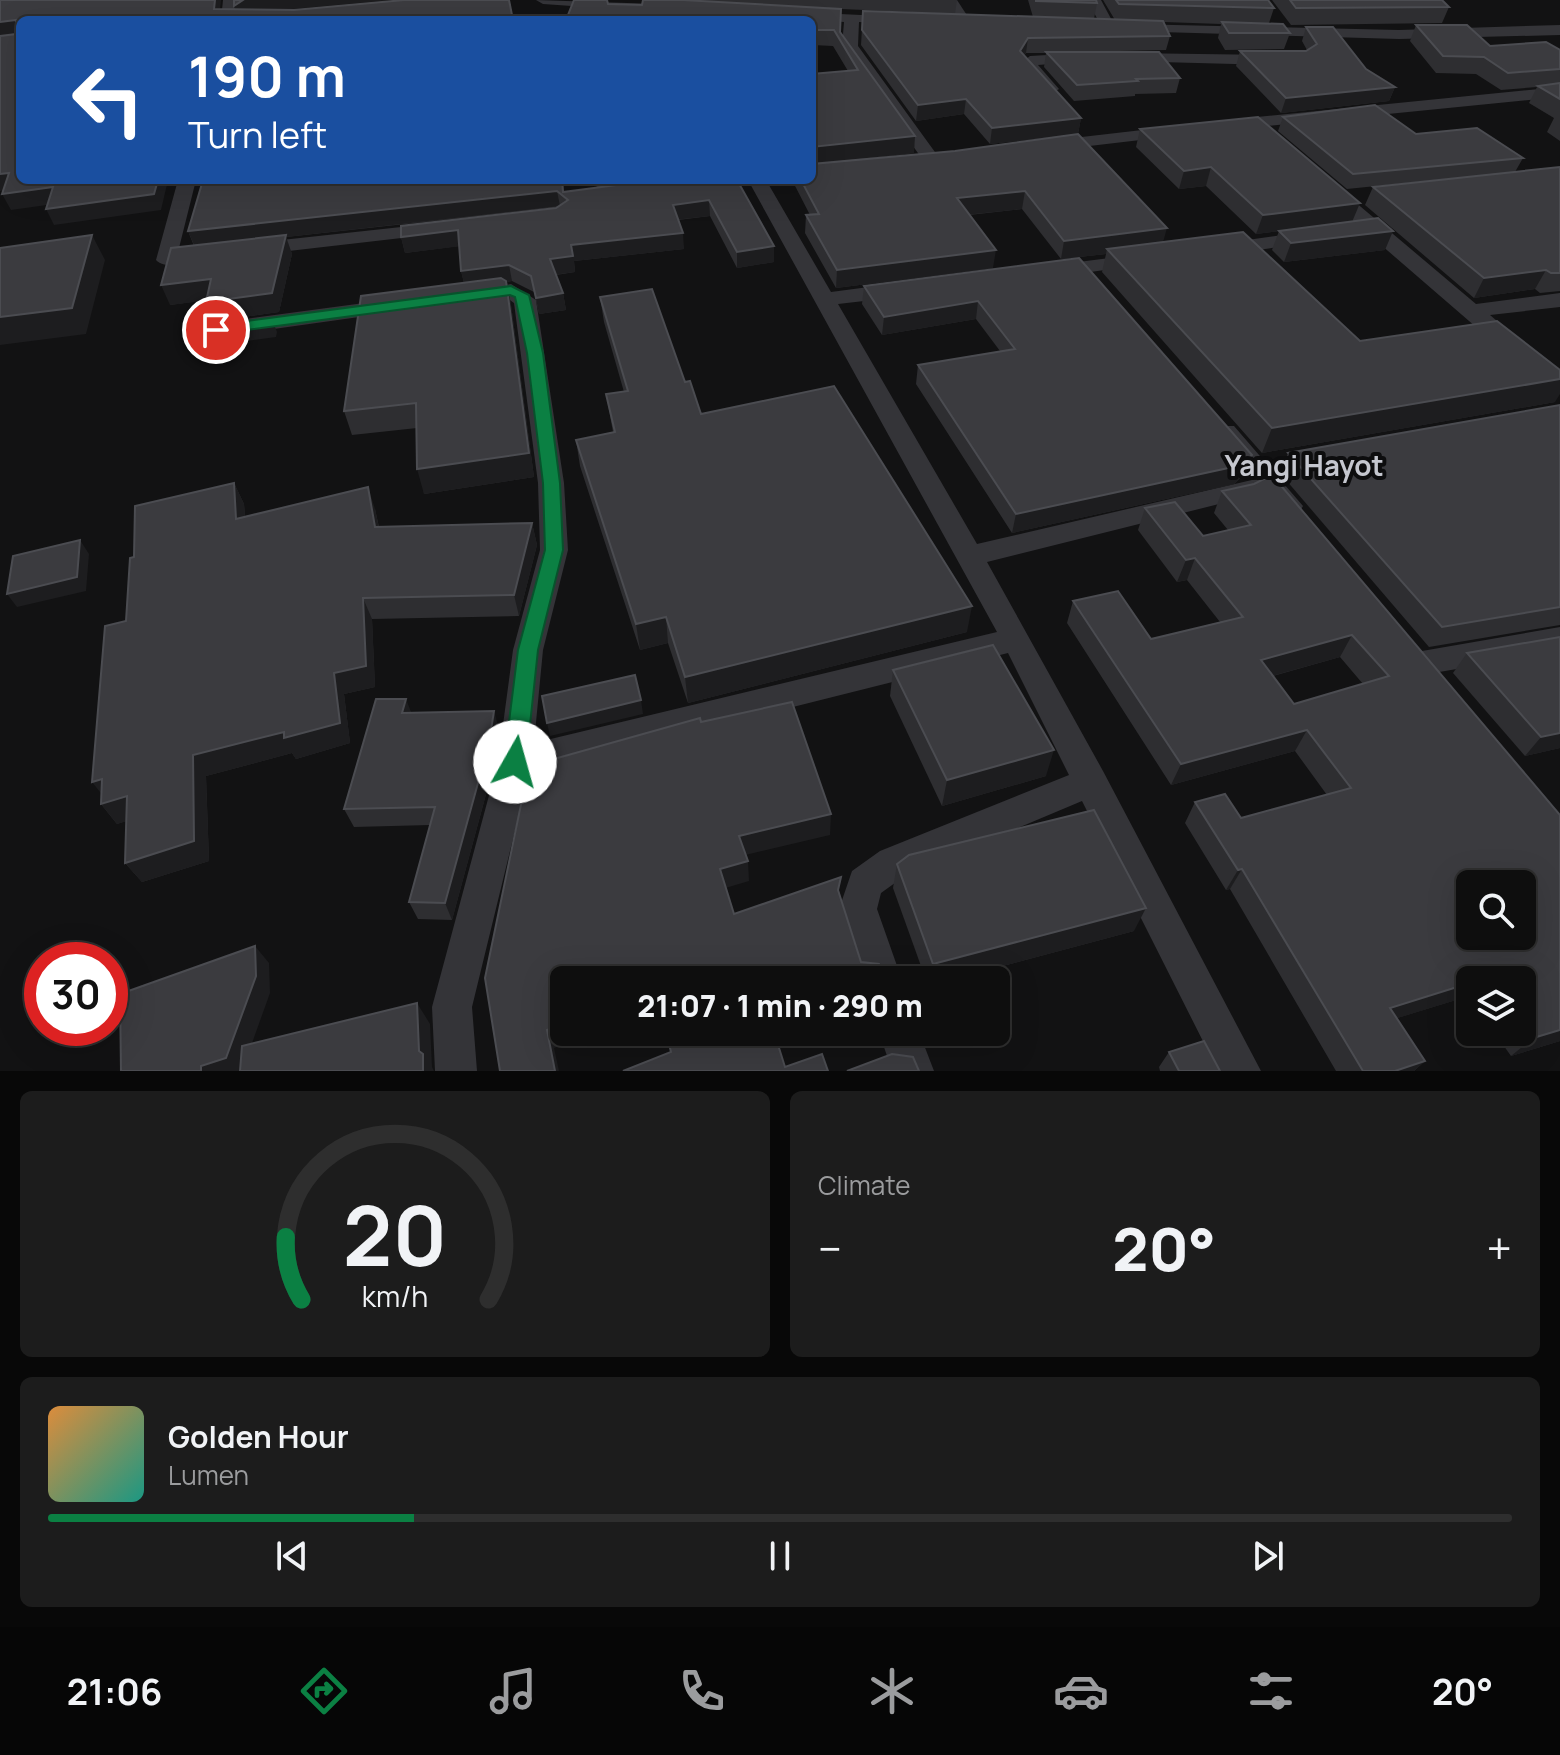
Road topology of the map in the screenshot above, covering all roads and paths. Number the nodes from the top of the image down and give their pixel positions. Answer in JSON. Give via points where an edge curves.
{"nodes":[{"id":1,"x":541,"y":0,"type":"edge"},
{"id":2,"x":950,"y":0,"type":"edge"},
{"id":3,"x":1094,"y":0,"type":"edge"},
{"id":4,"x":681,"y":10,"type":"edge"},
{"id":5,"x":1271,"y":11,"type":"edge"},
{"id":6,"x":790,"y":15,"type":"edge"},
{"id":7,"x":852,"y":17,"type":"junction"},
{"id":8,"x":908,"y":20,"type":"edge"},
{"id":9,"x":965,"y":23,"type":"edge"},
{"id":10,"x":1560,"y":30,"type":"edge"},
{"id":11,"x":1288,"y":33,"type":"junction"},
{"id":12,"x":1560,"y":40,"type":"edge"},
{"id":13,"x":1524,"y":42,"type":"junction"},
{"id":14,"x":1303,"y":56,"type":"edge"},
{"id":15,"x":1285,"y":60,"type":"edge"},
{"id":16,"x":1560,"y":92,"type":"edge"},
{"id":17,"x":1067,"y":107,"type":"edge"},
{"id":18,"x":1253,"y":122,"type":"junction"},
{"id":19,"x":1274,"y":141,"type":"edge"},
{"id":20,"x":1021,"y":149,"type":"edge"},
{"id":21,"x":931,"y":159,"type":"edge"},
{"id":22,"x":1317,"y":180,"type":"edge"},
{"id":23,"x":186,"y":184,"type":"edge"},
{"id":24,"x":603,"y":184,"type":"edge"},
{"id":25,"x":753,"y":184,"type":"edge"},
{"id":26,"x":678,"y":186,"type":"edge"},
{"id":27,"x":1370,"y":196,"type":"edge"},
{"id":28,"x":1339,"y":199,"type":"junction"},
{"id":29,"x":462,"y":226,"type":"edge"},
{"id":30,"x":1373,"y":228,"type":"junction"},
{"id":31,"x":1192,"y":253,"type":"edge"},
{"id":32,"x":1162,"y":257,"type":"edge"},
{"id":33,"x":1082,"y":267,"type":"junction"},
{"id":34,"x":1021,"y":275,"type":"edge"},
{"id":35,"x":915,"y":288,"type":"edge"},
{"id":36,"x":1102,"y":291,"type":"edge"},
{"id":37,"x":449,"y":299,"type":"edge"},
{"id":38,"x":824,"y":299,"type":"junction"},
{"id":39,"x":1560,"y":300,"type":"edge"},
{"id":40,"x":418,"y":303,"type":"edge"},
{"id":41,"x":1470,"y":311,"type":"junction"},
{"id":42,"x":216,"y":330,"type":"edge"},
{"id":43,"x":1560,"y":387,"type":"edge"},
{"id":44,"x":1204,"y":408,"type":"edge"},
{"id":45,"x":1267,"y":467,"type":"junction"},
{"id":46,"x":1312,"y":533,"type":"edge"},
{"id":47,"x":970,"y":556,"type":"junction"},
{"id":48,"x":1016,"y":639,"type":"junction"},
{"id":49,"x":1402,"y":639,"type":"edge"},
{"id":50,"x":1560,"y":639,"type":"edge"},
{"id":51,"x":515,"y":762,"type":"junction"},
{"id":52,"x":1091,"y":782,"type":"junction"},
{"id":53,"x":877,"y":966,"type":"edge"},
{"id":54,"x":904,"y":1046,"type":"edge"},
{"id":55,"x":456,"y":1071,"type":"edge"},
{"id":56,"x":913,"y":1071,"type":"edge"},
{"id":57,"x":1240,"y":1071,"type":"edge"}],
"edges":[{"from":1,"to":4,"type":"street"},
{"from":2,"to":9,"type":"street"},
{"from":3,"to":11,"type":"street","via":[[1102,28]]},
{"from":5,"to":11,"type":"street"},
{"from":6,"to":7,"type":"street"},
{"from":7,"to":8,"type":"street"},
{"from":7,"to":21,"type":"street","via":[[850,46]]},
{"from":10,"to":13,"type":"street"},
{"from":11,"to":13,"type":"street"},
{"from":11,"to":14,"type":"street"},
{"from":12,"to":13,"type":"street"},
{"from":15,"to":17,"type":"street","via":[[1030,61]]},
{"from":16,"to":18,"type":"street"},
{"from":18,"to":19,"type":"street"},
{"from":18,"to":20,"type":"street","via":[[1092,134]]},
{"from":22,"to":28,"type":"street"},
{"from":23,"to":29,"type":"street","via":[[166,260]]},
{"from":24,"to":26,"type":"street","via":[[632,189]]},
{"from":25,"to":38,"type":"street"},
{"from":27,"to":28,"type":"street"},
{"from":28,"to":30,"type":"street"},
{"from":30,"to":31,"type":"street"},
{"from":30,"to":41,"type":"street"},
{"from":32,"to":33,"type":"street"},
{"from":33,"to":34,"type":"street"},
{"from":33,"to":36,"type":"street"},
{"from":35,"to":38,"type":"street"},
{"from":37,"to":51,"type":"street","via":[[511,291],[522,295],[535,353],[554,550],[528,650]]},
{"from":38,"to":47,"type":"street"},
{"from":39,"to":41,"type":"street"},
{"from":40,"to":42,"type":"street"},
{"from":41,"to":43,"type":"street"},
{"from":44,"to":45,"type":"street"},
{"from":45,"to":46,"type":"street"},
{"from":45,"to":47,"type":"street","via":[[1244,494]]},
{"from":47,"to":48,"type":"street"},
{"from":48,"to":51,"type":"street"},
{"from":48,"to":52,"type":"street"},
{"from":49,"to":50,"type":"street","via":[[1432,675]]},
{"from":51,"to":55,"type":"street","via":[[452,1007]]},
{"from":52,"to":53,"type":"street","via":[[893,863],[865,883],[858,909]]},
{"from":52,"to":57,"type":"street"},
{"from":54,"to":56,"type":"street"}]}
